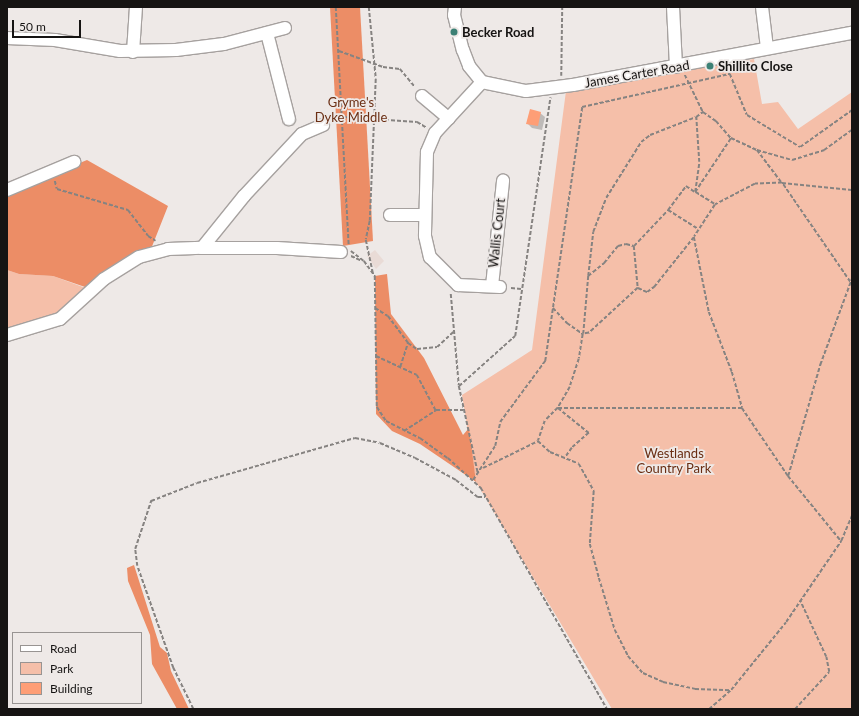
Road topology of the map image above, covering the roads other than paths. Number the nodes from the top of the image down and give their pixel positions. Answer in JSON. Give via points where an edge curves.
{"nodes":[{"id":1,"x":136,"y":7,"type":"edge"},
{"id":2,"x":454,"y":7,"type":"edge"},
{"id":3,"x":673,"y":7,"type":"edge"},
{"id":4,"x":762,"y":7,"type":"edge"},
{"id":5,"x":285,"y":28,"type":"dead end"},
{"id":6,"x":267,"y":33,"type":"junction"},
{"id":7,"x":852,"y":33,"type":"edge"},
{"id":8,"x":7,"y":38,"type":"edge"},
{"id":9,"x":767,"y":48,"type":"junction"},
{"id":10,"x":133,"y":52,"type":"junction"},
{"id":11,"x":680,"y":66,"type":"junction"},
{"id":12,"x":482,"y":82,"type":"junction"},
{"id":13,"x":422,"y":96,"type":"road end"},
{"id":14,"x":289,"y":119,"type":"dead end"},
{"id":15,"x":449,"y":119,"type":"junction"},
{"id":16,"x":322,"y":125,"type":"dead end"},
{"id":17,"x":74,"y":162,"type":"dead end"},
{"id":18,"x":503,"y":181,"type":"dead end"},
{"id":19,"x":7,"y":190,"type":"edge"},
{"id":20,"x":390,"y":215,"type":"dead end"},
{"id":21,"x":424,"y":215,"type":"junction"},
{"id":22,"x":202,"y":248,"type":"junction"},
{"id":23,"x":341,"y":252,"type":"road end"},
{"id":24,"x":7,"y":335,"type":"edge"}],
"edges":[{"from":1,"to":10,"type":"street"},
{"from":2,"to":12,"type":"street","via":[[463,50],[469,66]]},
{"from":3,"to":11,"type":"street"},
{"from":4,"to":9,"type":"street"},
{"from":5,"to":6,"type":"street"},
{"from":6,"to":10,"type":"street","via":[[217,45]]},
{"from":6,"to":14,"type":"street"},
{"from":7,"to":9,"type":"street","name":"James Carter Road"},
{"from":8,"to":10,"type":"street","via":[[55,40]]},
{"from":9,"to":11,"type":"street","name":"James Carter Road"},
{"from":11,"to":12,"type":"street","name":"James Carter Road","via":[[526,91]]},
{"from":12,"to":15,"type":"street"},
{"from":13,"to":15,"type":"street"},
{"from":15,"to":21,"type":"street","via":[[435,133],[426,152]]},
{"from":16,"to":22,"type":"street","via":[[302,134],[244,196]]},
{"from":17,"to":19,"type":"street"},
{"from":18,"to":21,"type":"street","name":"Wallis Court","via":[[496,286],[458,285],[450,278],[430,257]]},
{"from":20,"to":21,"type":"street"},
{"from":22,"to":23,"type":"street","via":[[277,248]]},
{"from":22,"to":24,"type":"street","via":[[153,252],[123,266],[91,290],[60,319]]}]}
